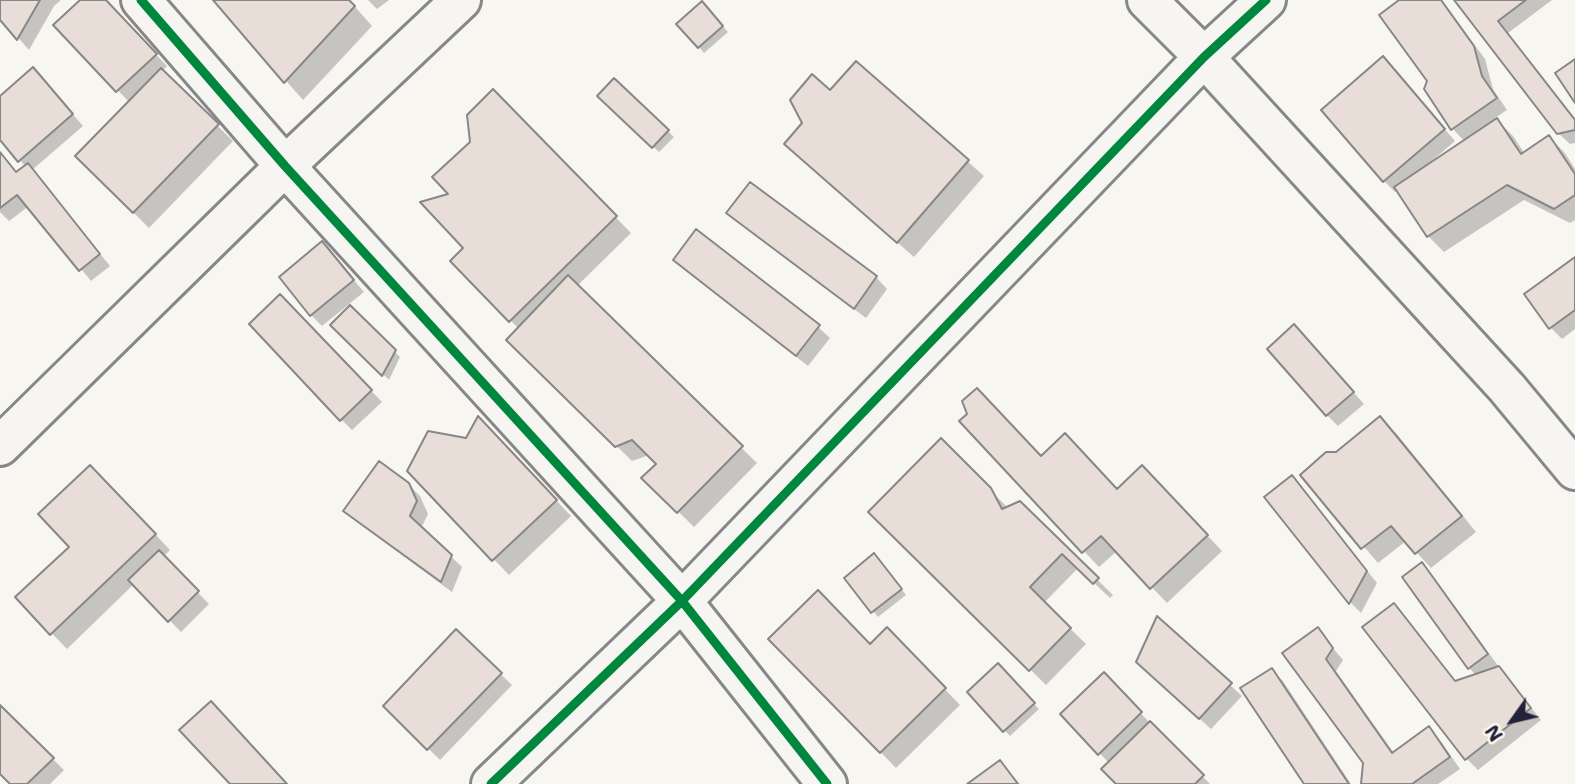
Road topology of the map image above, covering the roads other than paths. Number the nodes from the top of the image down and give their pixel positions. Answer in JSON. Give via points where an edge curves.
{"nodes":[{"id":1,"x":141,"y":0,"type":"edge"},
{"id":2,"x":461,"y":0,"type":"edge"},
{"id":3,"x":1147,"y":0,"type":"edge"},
{"id":4,"x":1266,"y":0,"type":"edge"},
{"id":5,"x":1204,"y":57,"type":"junction"},
{"id":6,"x":285,"y":166,"type":"junction"},
{"id":7,"x":0,"y":446,"type":"edge"},
{"id":8,"x":1575,"y":470,"type":"edge"},
{"id":9,"x":682,"y":601,"type":"junction"},
{"id":10,"x":491,"y":784,"type":"edge"},
{"id":11,"x":827,"y":784,"type":"edge"}],
"edges":[{"from":1,"to":6,"type":"street"},
{"from":2,"to":6,"type":"street"},
{"from":3,"to":5,"type":"street"},
{"from":4,"to":5,"type":"street"},
{"from":5,"to":8,"type":"street","via":[[1507,388]]},
{"from":5,"to":9,"type":"street"},
{"from":6,"to":7,"type":"street"},
{"from":6,"to":9,"type":"street"},
{"from":9,"to":10,"type":"street"},
{"from":9,"to":11,"type":"street"}]}
